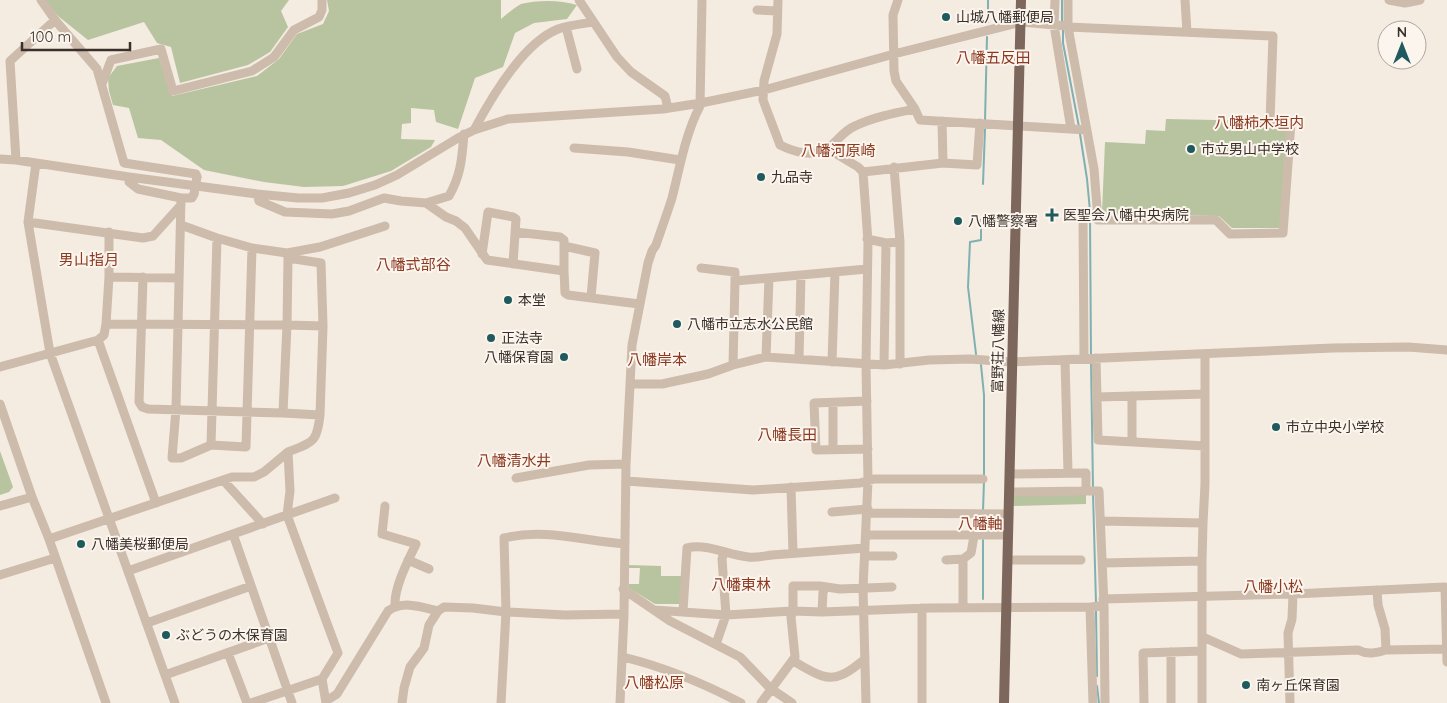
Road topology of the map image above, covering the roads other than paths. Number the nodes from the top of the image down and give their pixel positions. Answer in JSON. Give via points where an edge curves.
{"nodes":[{"id":1,"x":41,"y":0,"type":"edge"},
{"id":2,"x":322,"y":0,"type":"edge"},
{"id":3,"x":578,"y":0,"type":"edge"},
{"id":4,"x":702,"y":0,"type":"edge"},
{"id":5,"x":778,"y":0,"type":"edge"},
{"id":6,"x":898,"y":0,"type":"edge"},
{"id":7,"x":1021,"y":0,"type":"edge"},
{"id":8,"x":1055,"y":0,"type":"edge"},
{"id":9,"x":1068,"y":0,"type":"edge"},
{"id":10,"x":1185,"y":0,"type":"edge"},
{"id":11,"x":1390,"y":0,"type":"edge"},
{"id":12,"x":1420,"y":0,"type":"edge"},
{"id":13,"x":757,"y":10,"type":"dead end"},
{"id":14,"x":778,"y":11,"type":"junction"},
{"id":15,"x":56,"y":20,"type":"junction"},
{"id":16,"x":593,"y":22,"type":"junction"},
{"id":17,"x":1021,"y":22,"type":"junction"},
{"id":18,"x":1061,"y":26,"type":"junction"},
{"id":19,"x":566,"y":27,"type":"junction"},
{"id":20,"x":1187,"y":32,"type":"junction"},
{"id":21,"x":894,"y":54,"type":"junction"},
{"id":22,"x":576,"y":69,"type":"dead end"},
{"id":23,"x":102,"y":84,"type":"junction"},
{"id":24,"x":764,"y":90,"type":"junction"},
{"id":25,"x":700,"y":104,"type":"junction"},
{"id":26,"x":668,"y":108,"type":"junction"},
{"id":27,"x":915,"y":109,"type":"junction"},
{"id":28,"x":942,"y":121,"type":"junction"},
{"id":29,"x":980,"y":123,"type":"junction"},
{"id":30,"x":1017,"y":126,"type":"junction"},
{"id":31,"x":474,"y":130,"type":"junction"},
{"id":32,"x":1080,"y":130,"type":"junction"},
{"id":33,"x":464,"y":134,"type":"junction"},
{"id":34,"x":574,"y":148,"type":"dead end"},
{"id":35,"x":828,"y":149,"type":"junction"},
{"id":36,"x":0,"y":159,"type":"edge"},
{"id":37,"x":16,"y":160,"type":"junction"},
{"id":38,"x":680,"y":160,"type":"junction"},
{"id":39,"x":36,"y":163,"type":"junction"},
{"id":40,"x":943,"y":163,"type":"junction"},
{"id":41,"x":894,"y":167,"type":"junction"},
{"id":42,"x":862,"y":172,"type":"junction"},
{"id":43,"x":129,"y":177,"type":"junction"},
{"id":44,"x":257,"y":194,"type":"junction"},
{"id":45,"x":181,"y":202,"type":"junction"},
{"id":46,"x":426,"y":203,"type":"junction"},
{"id":47,"x":1098,"y":214,"type":"junction"},
{"id":48,"x":28,"y":222,"type":"junction"},
{"id":49,"x":181,"y":225,"type":"junction"},
{"id":50,"x":385,"y":226,"type":"dead end"},
{"id":51,"x":109,"y":232,"type":"junction"},
{"id":52,"x":515,"y":232,"type":"junction"},
{"id":53,"x":217,"y":238,"type":"junction"},
{"id":54,"x":867,"y":239,"type":"junction"},
{"id":55,"x":886,"y":242,"type":"junction"},
{"id":56,"x":900,"y":242,"type":"junction"},
{"id":57,"x":564,"y":246,"type":"junction"},
{"id":58,"x":252,"y":248,"type":"junction"},
{"id":59,"x":482,"y":254,"type":"junction"},
{"id":60,"x":288,"y":255,"type":"junction"},
{"id":61,"x":513,"y":264,"type":"junction"},
{"id":62,"x":700,"y":268,"type":"dead end"},
{"id":63,"x":867,"y":269,"type":"junction"},
{"id":64,"x":564,"y":270,"type":"junction"},
{"id":65,"x":835,"y":272,"type":"junction"},
{"id":66,"x":801,"y":275,"type":"junction"},
{"id":67,"x":109,"y":277,"type":"junction"},
{"id":68,"x":143,"y":277,"type":"junction"},
{"id":69,"x":179,"y":278,"type":"junction"},
{"id":70,"x":768,"y":278,"type":"junction"},
{"id":71,"x":735,"y":281,"type":"junction"},
{"id":72,"x":591,"y":297,"type":"junction"},
{"id":73,"x":639,"y":304,"type":"junction"},
{"id":74,"x":141,"y":323,"type":"junction"},
{"id":75,"x":178,"y":323,"type":"junction"},
{"id":76,"x":106,"y":324,"type":"junction"},
{"id":77,"x":215,"y":324,"type":"junction"},
{"id":78,"x":251,"y":324,"type":"junction"},
{"id":79,"x":287,"y":325,"type":"junction"},
{"id":80,"x":323,"y":326,"type":"junction"},
{"id":81,"x":98,"y":340,"type":"junction"},
{"id":82,"x":1447,"y":350,"type":"edge"},
{"id":83,"x":50,"y":353,"type":"junction"},
{"id":84,"x":1205,"y":354,"type":"junction"},
{"id":85,"x":766,"y":357,"type":"junction"},
{"id":86,"x":799,"y":358,"type":"junction"},
{"id":87,"x":1090,"y":358,"type":"junction"},
{"id":88,"x":1065,"y":360,"type":"junction"},
{"id":89,"x":832,"y":362,"type":"junction"},
{"id":90,"x":1012,"y":362,"type":"junction"},
{"id":91,"x":866,"y":364,"type":"junction"},
{"id":92,"x":900,"y":364,"type":"junction"},
{"id":93,"x":733,"y":365,"type":"junction"},
{"id":94,"x":884,"y":366,"type":"junction"},
{"id":95,"x":0,"y":367,"type":"edge"},
{"id":96,"x":630,"y":384,"type":"junction"},
{"id":97,"x":1205,"y":394,"type":"junction"},
{"id":98,"x":1132,"y":396,"type":"junction"},
{"id":99,"x":1097,"y":397,"type":"junction"},
{"id":100,"x":867,"y":401,"type":"junction"},
{"id":101,"x":832,"y":403,"type":"junction"},
{"id":102,"x":0,"y":404,"type":"edge"},
{"id":103,"x":176,"y":409,"type":"junction"},
{"id":104,"x":213,"y":410,"type":"junction"},
{"id":105,"x":247,"y":411,"type":"junction"},
{"id":106,"x":283,"y":413,"type":"junction"},
{"id":107,"x":320,"y":414,"type":"junction"},
{"id":108,"x":1132,"y":442,"type":"junction"},
{"id":109,"x":211,"y":445,"type":"junction"},
{"id":110,"x":1204,"y":446,"type":"junction"},
{"id":111,"x":833,"y":449,"type":"junction"},
{"id":112,"x":868,"y":449,"type":"junction"},
{"id":113,"x":288,"y":452,"type":"junction"},
{"id":114,"x":626,"y":464,"type":"junction"},
{"id":115,"x":1068,"y":472,"type":"junction"},
{"id":116,"x":1010,"y":474,"type":"junction"},
{"id":117,"x":516,"y":478,"type":"dead end"},
{"id":118,"x":983,"y":479,"type":"dead end"},
{"id":119,"x":223,"y":480,"type":"junction"},
{"id":120,"x":626,"y":481,"type":"junction"},
{"id":121,"x":868,"y":482,"type":"junction"},
{"id":122,"x":791,"y":487,"type":"junction"},
{"id":123,"x":1090,"y":491,"type":"junction"},
{"id":124,"x":1010,"y":492,"type":"junction"},
{"id":125,"x":32,"y":497,"type":"junction"},
{"id":126,"x":334,"y":498,"type":"dead end"},
{"id":127,"x":156,"y":503,"type":"junction"},
{"id":128,"x":0,"y":506,"type":"edge"},
{"id":129,"x":385,"y":506,"type":"dead end"},
{"id":130,"x":868,"y":511,"type":"junction"},
{"id":131,"x":832,"y":512,"type":"dead end"},
{"id":132,"x":1009,"y":514,"type":"junction"},
{"id":133,"x":286,"y":515,"type":"junction"},
{"id":134,"x":109,"y":519,"type":"junction"},
{"id":135,"x":1101,"y":521,"type":"junction"},
{"id":136,"x":1203,"y":523,"type":"junction"},
{"id":137,"x":263,"y":524,"type":"junction"},
{"id":138,"x":233,"y":534,"type":"junction"},
{"id":139,"x":866,"y":535,"type":"junction"},
{"id":140,"x":1008,"y":535,"type":"junction"},
{"id":141,"x":974,"y":536,"type":"junction"},
{"id":142,"x":49,"y":539,"type":"junction"},
{"id":143,"x":625,"y":544,"type":"junction"},
{"id":144,"x":724,"y":552,"type":"junction"},
{"id":145,"x":865,"y":552,"type":"junction"},
{"id":146,"x":793,"y":553,"type":"junction"},
{"id":147,"x":893,"y":556,"type":"dead end"},
{"id":148,"x":55,"y":558,"type":"junction"},
{"id":149,"x":408,"y":560,"type":"junction"},
{"id":150,"x":946,"y":560,"type":"dead end"},
{"id":151,"x":963,"y":560,"type":"junction"},
{"id":152,"x":1008,"y":560,"type":"junction"},
{"id":153,"x":1080,"y":560,"type":"dead end"},
{"id":154,"x":1202,"y":561,"type":"junction"},
{"id":155,"x":1102,"y":563,"type":"junction"},
{"id":156,"x":429,"y":568,"type":"dead end"},
{"id":157,"x":128,"y":571,"type":"junction"},
{"id":158,"x":0,"y":575,"type":"edge"},
{"id":159,"x":251,"y":586,"type":"junction"},
{"id":160,"x":892,"y":587,"type":"dead end"},
{"id":161,"x":826,"y":588,"type":"junction"},
{"id":162,"x":862,"y":588,"type":"junction"},
{"id":163,"x":623,"y":589,"type":"junction"},
{"id":164,"x":1377,"y":590,"type":"junction"},
{"id":165,"x":1293,"y":594,"type":"junction"},
{"id":166,"x":1202,"y":596,"type":"junction"},
{"id":167,"x":1098,"y":605,"type":"junction"},
{"id":168,"x":395,"y":606,"type":"junction"},
{"id":169,"x":922,"y":608,"type":"junction"},
{"id":170,"x":963,"y":608,"type":"junction"},
{"id":171,"x":1006,"y":608,"type":"junction"},
{"id":172,"x":654,"y":610,"type":"junction"},
{"id":173,"x":438,"y":611,"type":"junction"},
{"id":174,"x":683,"y":611,"type":"junction"},
{"id":175,"x":793,"y":611,"type":"junction"},
{"id":176,"x":862,"y":611,"type":"junction"},
{"id":177,"x":506,"y":612,"type":"junction"},
{"id":178,"x":822,"y":612,"type":"junction"},
{"id":179,"x":624,"y":614,"type":"junction"},
{"id":180,"x":726,"y":615,"type":"junction"},
{"id":181,"x":146,"y":623,"type":"junction"},
{"id":182,"x":1203,"y":637,"type":"junction"},
{"id":183,"x":269,"y":638,"type":"junction"},
{"id":184,"x":716,"y":644,"type":"junction"},
{"id":185,"x":1446,"y":649,"type":"edge"},
{"id":186,"x":1386,"y":650,"type":"junction"},
{"id":187,"x":1202,"y":651,"type":"junction"},
{"id":188,"x":1171,"y":652,"type":"junction"},
{"id":189,"x":1288,"y":652,"type":"junction"},
{"id":190,"x":228,"y":653,"type":"junction"},
{"id":191,"x":623,"y":657,"type":"junction"},
{"id":192,"x":793,"y":660,"type":"junction"},
{"id":193,"x":865,"y":660,"type":"junction"},
{"id":194,"x":1447,"y":662,"type":"edge"},
{"id":195,"x":165,"y":675,"type":"junction"},
{"id":196,"x":322,"y":679,"type":"junction"},
{"id":197,"x":770,"y":688,"type":"junction"},
{"id":198,"x":288,"y":691,"type":"junction"},
{"id":199,"x":326,"y":702,"type":"edge"},
{"id":200,"x":106,"y":703,"type":"edge"},
{"id":201,"x":175,"y":703,"type":"edge"},
{"id":202,"x":249,"y":703,"type":"edge"},
{"id":203,"x":292,"y":703,"type":"edge"},
{"id":204,"x":402,"y":703,"type":"edge"},
{"id":205,"x":501,"y":703,"type":"edge"},
{"id":206,"x":620,"y":703,"type":"edge"},
{"id":207,"x":741,"y":703,"type":"edge"},
{"id":208,"x":760,"y":703,"type":"edge"},
{"id":209,"x":792,"y":703,"type":"edge"},
{"id":210,"x":866,"y":703,"type":"edge"},
{"id":211,"x":922,"y":703,"type":"edge"},
{"id":212,"x":1004,"y":703,"type":"edge"},
{"id":213,"x":1093,"y":703,"type":"edge"},
{"id":214,"x":1105,"y":703,"type":"edge"},
{"id":215,"x":1144,"y":703,"type":"edge"},
{"id":216,"x":1171,"y":703,"type":"edge"},
{"id":217,"x":1202,"y":703,"type":"edge"},
{"id":218,"x":1290,"y":703,"type":"edge"}],
"edges":[{"from":1,"to":15,"type":"street"},
{"from":2,"to":23,"type":"street","via":[[319,17],[294,30],[274,57],[252,71],[173,91],[161,49],[111,60]]},
{"from":3,"to":16,"type":"street"},
{"from":4,"to":25,"type":"street"},
{"from":5,"to":14,"type":"street"},
{"from":6,"to":21,"type":"street","via":[[893,15]]},
{"from":7,"to":17,"type":"main road","name":"富野荘八幡線"},
{"from":8,"to":18,"type":"street"},
{"from":9,"to":18,"type":"street"},
{"from":10,"to":20,"type":"street"},
{"from":11,"to":12,"type":"street","via":[[1405,3]]},
{"from":13,"to":14,"type":"street"},
{"from":14,"to":24,"type":"street","via":[[777,34]]},
{"from":15,"to":23,"type":"street","via":[[96,69]]},
{"from":15,"to":37,"type":"street","via":[[10,61]]},
{"from":16,"to":19,"type":"street"},
{"from":16,"to":26,"type":"street","via":[[630,72],[665,96]]},
{"from":17,"to":18,"type":"street"},
{"from":17,"to":21,"type":"street"},
{"from":17,"to":30,"type":"main road","name":"富野荘八幡線"},
{"from":18,"to":20,"type":"street"},
{"from":18,"to":32,"type":"street"},
{"from":18,"to":32,"type":"street"},
{"from":19,"to":22,"type":"street"},
{"from":19,"to":31,"type":"street","via":[[545,36],[515,65]]},
{"from":20,"to":47,"type":"street","via":[[1273,36],[1270,121],[1291,122],[1284,233],[1230,234],[1216,220],[1098,220]]},
{"from":21,"to":24,"type":"street"},
{"from":21,"to":27,"type":"street","via":[[896,81]]},
{"from":23,"to":45,"type":"street","bridge":true,"via":[[124,163],[196,174],[192,198]]},
{"from":24,"to":25,"type":"street"},
{"from":24,"to":35,"type":"street","via":[[764,100],[780,145],[806,153]]},
{"from":25,"to":26,"type":"street"},
{"from":25,"to":38,"type":"street"},
{"from":26,"to":31,"type":"street","via":[[508,119]]},
{"from":27,"to":28,"type":"street","via":[[920,120]]},
{"from":27,"to":35,"type":"street","via":[[854,126]]},
{"from":28,"to":29,"type":"street"},
{"from":28,"to":40,"type":"street"},
{"from":29,"to":30,"type":"street"},
{"from":29,"to":40,"type":"street","via":[[977,165]]},
{"from":30,"to":32,"type":"street"},
{"from":30,"to":90,"type":"main road","name":"富野荘八幡線"},
{"from":31,"to":33,"type":"street"},
{"from":32,"to":47,"type":"street","via":[[1094,168]]},
{"from":33,"to":44,"type":"street","via":[[397,175],[349,193],[322,198]]},
{"from":33,"to":46,"type":"street","via":[[462,163],[449,196]]},
{"from":34,"to":38,"type":"street"},
{"from":35,"to":42,"type":"street"},
{"from":36,"to":37,"type":"street"},
{"from":37,"to":39,"type":"street"},
{"from":38,"to":73,"type":"street","via":[[672,198],[648,263]]},
{"from":39,"to":43,"type":"street"},
{"from":39,"to":48,"type":"street"},
{"from":40,"to":41,"type":"street"},
{"from":41,"to":42,"type":"street"},
{"from":41,"to":56,"type":"street"},
{"from":42,"to":54,"type":"street"},
{"from":43,"to":44,"type":"street"},
{"from":43,"to":45,"type":"street","via":[[129,182],[138,189]]},
{"from":44,"to":46,"type":"street","via":[[258,201],[284,212],[332,214],[384,198]]},
{"from":45,"to":49,"type":"street"},
{"from":45,"to":51,"type":"street","via":[[153,236],[143,238]]},
{"from":46,"to":59,"type":"street","via":[[465,228]]},
{"from":47,"to":87,"type":"street","via":[[1083,214]]},
{"from":48,"to":51,"type":"street"},
{"from":48,"to":83,"type":"street"},
{"from":49,"to":53,"type":"street"},
{"from":49,"to":69,"type":"street"},
{"from":50,"to":60,"type":"street"},
{"from":51,"to":67,"type":"street"},
{"from":52,"to":57,"type":"street","via":[[560,237]]},
{"from":52,"to":59,"type":"street","via":[[516,219],[488,212]]},
{"from":52,"to":61,"type":"street"},
{"from":53,"to":58,"type":"street"},
{"from":53,"to":77,"type":"street"},
{"from":54,"to":55,"type":"street"},
{"from":54,"to":63,"type":"street"},
{"from":55,"to":56,"type":"street"},
{"from":55,"to":94,"type":"street"},
{"from":56,"to":92,"type":"street"},
{"from":57,"to":64,"type":"street"},
{"from":57,"to":72,"type":"street","via":[[596,253]]},
{"from":58,"to":60,"type":"street"},
{"from":58,"to":78,"type":"street"},
{"from":59,"to":61,"type":"street","via":[[487,260]]},
{"from":60,"to":79,"type":"street"},
{"from":60,"to":80,"type":"street","via":[[321,263]]},
{"from":61,"to":64,"type":"street"},
{"from":62,"to":71,"type":"street","via":[[735,272]]},
{"from":63,"to":65,"type":"street"},
{"from":63,"to":91,"type":"street"},
{"from":64,"to":72,"type":"street","via":[[565,292]]},
{"from":65,"to":66,"type":"street"},
{"from":65,"to":89,"type":"street"},
{"from":66,"to":70,"type":"street"},
{"from":66,"to":86,"type":"street"},
{"from":67,"to":68,"type":"street"},
{"from":67,"to":76,"type":"street"},
{"from":68,"to":69,"type":"street"},
{"from":68,"to":74,"type":"street"},
{"from":69,"to":75,"type":"street"},
{"from":70,"to":71,"type":"street"},
{"from":70,"to":85,"type":"street"},
{"from":71,"to":93,"type":"street"},
{"from":72,"to":73,"type":"street"},
{"from":73,"to":96,"type":"street"},
{"from":74,"to":75,"type":"street"},
{"from":74,"to":76,"type":"street"},
{"from":74,"to":103,"type":"street","via":[[139,402],[148,409]]},
{"from":75,"to":77,"type":"street"},
{"from":75,"to":103,"type":"street"},
{"from":76,"to":81,"type":"street","via":[[104,335]]},
{"from":77,"to":78,"type":"street"},
{"from":77,"to":104,"type":"street"},
{"from":78,"to":79,"type":"street"},
{"from":78,"to":105,"type":"street"},
{"from":79,"to":80,"type":"street"},
{"from":79,"to":106,"type":"street"},
{"from":80,"to":107,"type":"street"},
{"from":81,"to":83,"type":"street"},
{"from":81,"to":127,"type":"street"},
{"from":82,"to":84,"type":"street","via":[[1333,348]]},
{"from":83,"to":95,"type":"street"},
{"from":83,"to":134,"type":"street"},
{"from":84,"to":87,"type":"street"},
{"from":84,"to":97,"type":"street"},
{"from":85,"to":86,"type":"street"},
{"from":85,"to":93,"type":"street"},
{"from":86,"to":89,"type":"street"},
{"from":87,"to":88,"type":"street"},
{"from":87,"to":99,"type":"street"},
{"from":88,"to":90,"type":"street"},
{"from":88,"to":115,"type":"street"},
{"from":89,"to":91,"type":"street"},
{"from":90,"to":92,"type":"street","via":[[970,359]]},
{"from":90,"to":116,"type":"main road","name":"富野荘八幡線"},
{"from":91,"to":94,"type":"street"},
{"from":91,"to":100,"type":"street"},
{"from":92,"to":94,"type":"street"},
{"from":93,"to":96,"type":"street","via":[[662,384]]},
{"from":96,"to":114,"type":"street"},
{"from":97,"to":98,"type":"street"},
{"from":97,"to":110,"type":"street"},
{"from":98,"to":99,"type":"street"},
{"from":98,"to":108,"type":"street"},
{"from":99,"to":108,"type":"street","via":[[1098,440]]},
{"from":100,"to":101,"type":"street"},
{"from":100,"to":112,"type":"street"},
{"from":101,"to":111,"type":"street"},
{"from":101,"to":111,"type":"street","via":[[814,404],[816,450]]},
{"from":102,"to":125,"type":"street"},
{"from":103,"to":104,"type":"street"},
{"from":103,"to":109,"type":"street","via":[[172,458],[181,458]]},
{"from":104,"to":105,"type":"street"},
{"from":104,"to":109,"type":"street"},
{"from":105,"to":106,"type":"street"},
{"from":105,"to":109,"type":"street","via":[[246,447]]},
{"from":106,"to":107,"type":"street"},
{"from":107,"to":113,"type":"street","via":[[318,432],[312,442]]},
{"from":108,"to":110,"type":"street"},
{"from":110,"to":136,"type":"street"},
{"from":111,"to":112,"type":"street"},
{"from":112,"to":121,"type":"street"},
{"from":113,"to":119,"type":"street","via":[[254,477]]},
{"from":113,"to":133,"type":"street","via":[[290,491]]},
{"from":114,"to":117,"type":"street","via":[[589,465]]},
{"from":114,"to":120,"type":"street"},
{"from":115,"to":116,"type":"street"},
{"from":115,"to":123,"type":"street","via":[[1086,473]]},
{"from":116,"to":124,"type":"main road","name":"富野荘八幡線"},
{"from":118,"to":121,"type":"street","via":[[874,479]]},
{"from":119,"to":127,"type":"street"},
{"from":119,"to":137,"type":"street"},
{"from":120,"to":122,"type":"street","via":[[753,490]]},
{"from":120,"to":143,"type":"street"},
{"from":121,"to":122,"type":"street"},
{"from":121,"to":130,"type":"street"},
{"from":122,"to":146,"type":"street"},
{"from":123,"to":124,"type":"street"},
{"from":123,"to":135,"type":"street","via":[[1099,491]]},
{"from":124,"to":132,"type":"main road","name":"富野荘八幡線"},
{"from":125,"to":128,"type":"street"},
{"from":125,"to":142,"type":"street"},
{"from":126,"to":133,"type":"street"},
{"from":127,"to":134,"type":"street"},
{"from":129,"to":149,"type":"street","via":[[382,534],[416,544]]},
{"from":130,"to":131,"type":"street"},
{"from":130,"to":132,"type":"street"},
{"from":130,"to":139,"type":"street"},
{"from":132,"to":140,"type":"main road","name":"富野荘八幡線"},
{"from":133,"to":137,"type":"street"},
{"from":133,"to":196,"type":"street","via":[[338,654]]},
{"from":134,"to":142,"type":"street"},
{"from":134,"to":157,"type":"street"},
{"from":135,"to":136,"type":"street"},
{"from":135,"to":155,"type":"street"},
{"from":136,"to":154,"type":"street"},
{"from":137,"to":138,"type":"street"},
{"from":138,"to":157,"type":"street"},
{"from":138,"to":159,"type":"street"},
{"from":139,"to":141,"type":"street"},
{"from":139,"to":145,"type":"street"},
{"from":140,"to":141,"type":"street"},
{"from":140,"to":152,"type":"main road","name":"富野荘八幡線"},
{"from":141,"to":151,"type":"street","via":[[971,553]]},
{"from":142,"to":148,"type":"street"},
{"from":143,"to":163,"type":"street"},
{"from":143,"to":177,"type":"street","via":[[544,534],[504,538]]},
{"from":144,"to":146,"type":"street","via":[[747,557]]},
{"from":144,"to":174,"type":"street","via":[[698,546],[687,548]]},
{"from":144,"to":180,"type":"street"},
{"from":145,"to":146,"type":"street"},
{"from":145,"to":147,"type":"street"},
{"from":145,"to":162,"type":"street"},
{"from":148,"to":158,"type":"street"},
{"from":148,"to":200,"type":"street"},
{"from":149,"to":156,"type":"street"},
{"from":149,"to":168,"type":"street"},
{"from":150,"to":151,"type":"street"},
{"from":151,"to":170,"type":"street"},
{"from":152,"to":153,"type":"street"},
{"from":152,"to":171,"type":"main road","name":"富野荘八幡線"},
{"from":154,"to":155,"type":"street"},
{"from":154,"to":166,"type":"street"},
{"from":155,"to":167,"type":"street"},
{"from":157,"to":181,"type":"street"},
{"from":159,"to":181,"type":"street"},
{"from":159,"to":183,"type":"street"},
{"from":160,"to":162,"type":"street"},
{"from":161,"to":162,"type":"street"},
{"from":161,"to":175,"type":"street","via":[[793,586]]},
{"from":161,"to":178,"type":"street"},
{"from":162,"to":176,"type":"street"},
{"from":163,"to":172,"type":"street"},
{"from":163,"to":179,"type":"street"},
{"from":164,"to":165,"type":"street"},
{"from":164,"to":185,"type":"street","via":[[1445,587]]},
{"from":164,"to":186,"type":"street"},
{"from":165,"to":166,"type":"street"},
{"from":165,"to":189,"type":"street"},
{"from":166,"to":167,"type":"street"},
{"from":166,"to":182,"type":"street"},
{"from":167,"to":171,"type":"street"},
{"from":167,"to":213,"type":"street"},
{"from":167,"to":214,"type":"street"},
{"from":168,"to":173,"type":"street","via":[[415,605]]},
{"from":168,"to":199,"type":"street","via":[[388,611],[337,694]]},
{"from":169,"to":170,"type":"street"},
{"from":169,"to":176,"type":"street"},
{"from":169,"to":211,"type":"street"},
{"from":170,"to":171,"type":"street"},
{"from":171,"to":212,"type":"main road","name":"富野荘八幡線"},
{"from":172,"to":174,"type":"street"},
{"from":172,"to":184,"type":"street","via":[[670,622]]},
{"from":173,"to":177,"type":"street","via":[[444,607]]},
{"from":173,"to":204,"type":"street","via":[[429,625],[424,648],[410,667]]},
{"from":174,"to":180,"type":"street"},
{"from":175,"to":178,"type":"street"},
{"from":175,"to":180,"type":"street"},
{"from":175,"to":192,"type":"street"},
{"from":176,"to":178,"type":"street"},
{"from":176,"to":193,"type":"street"},
{"from":177,"to":179,"type":"street"},
{"from":177,"to":205,"type":"street"},
{"from":179,"to":191,"type":"street"},
{"from":180,"to":184,"type":"street"},
{"from":181,"to":195,"type":"street"},
{"from":182,"to":187,"type":"street"},
{"from":182,"to":189,"type":"street","via":[[1241,654]]},
{"from":183,"to":190,"type":"street"},
{"from":183,"to":198,"type":"street"},
{"from":184,"to":197,"type":"street","via":[[740,657]]},
{"from":185,"to":186,"type":"street"},
{"from":185,"to":194,"type":"street"},
{"from":186,"to":189,"type":"street","via":[[1371,653],[1358,650]]},
{"from":187,"to":188,"type":"street"},
{"from":187,"to":217,"type":"street"},
{"from":188,"to":215,"type":"street","via":[[1143,654]]},
{"from":188,"to":216,"type":"street"},
{"from":189,"to":218,"type":"street"},
{"from":190,"to":195,"type":"street"},
{"from":190,"to":202,"type":"street"},
{"from":191,"to":206,"type":"street"},
{"from":191,"to":207,"type":"street","via":[[656,665]]},
{"from":192,"to":193,"type":"street","via":[[831,678],[841,676]]},
{"from":192,"to":197,"type":"street"},
{"from":193,"to":210,"type":"street"},
{"from":195,"to":201,"type":"street"},
{"from":196,"to":198,"type":"street"},
{"from":196,"to":199,"type":"street"},
{"from":197,"to":208,"type":"street"},
{"from":197,"to":209,"type":"street"},
{"from":198,"to":202,"type":"street"},
{"from":198,"to":203,"type":"street"}]}
